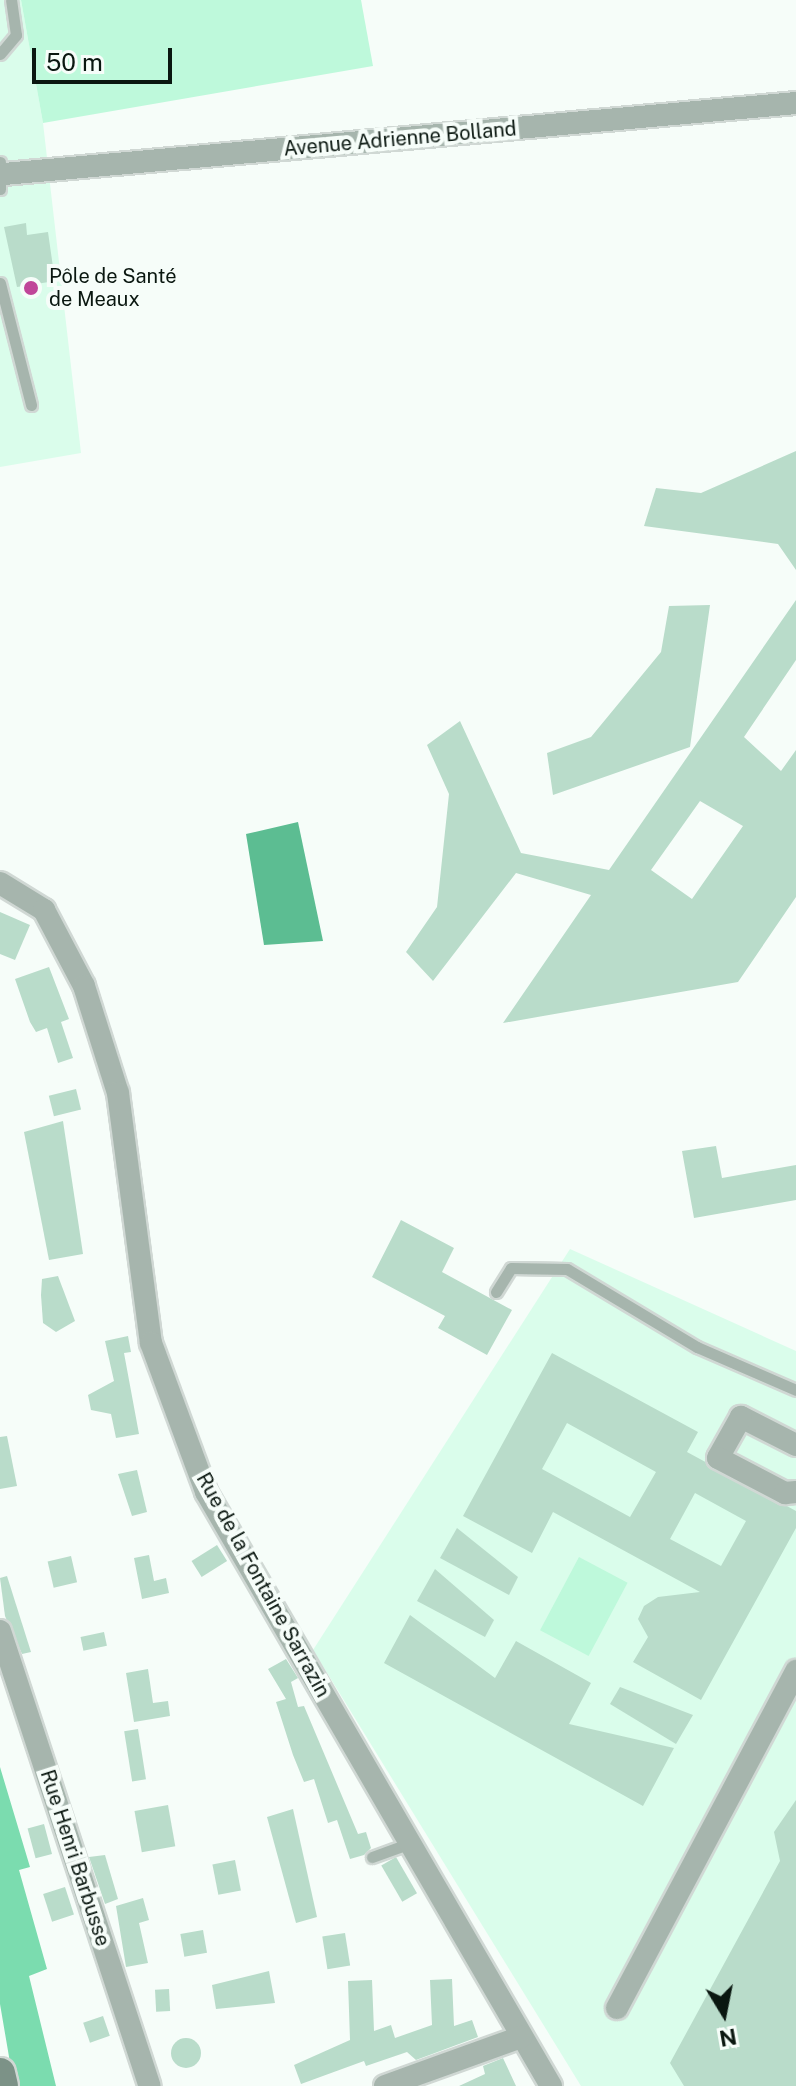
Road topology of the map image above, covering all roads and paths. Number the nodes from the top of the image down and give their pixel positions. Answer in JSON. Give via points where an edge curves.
{"nodes":[{"id":1,"x":11,"y":0,"type":"edge"},
{"id":2,"x":0,"y":54,"type":"edge"},
{"id":3,"x":796,"y":103,"type":"edge"},
{"id":4,"x":1,"y":175,"type":"edge"},
{"id":5,"x":0,"y":283,"type":"edge"},
{"id":6,"x":31,"y":405,"type":"dead end"},
{"id":7,"x":0,"y":883,"type":"edge"},
{"id":8,"x":496,"y":1292,"type":"dead end"},
{"id":9,"x":796,"y":1390,"type":"edge"},
{"id":10,"x":796,"y":1445,"type":"edge"},
{"id":11,"x":796,"y":1492,"type":"edge"},
{"id":12,"x":0,"y":1631,"type":"edge"},
{"id":13,"x":796,"y":1671,"type":"edge"},
{"id":14,"x":407,"y":1844,"type":"junction"},
{"id":15,"x":372,"y":1857,"type":"dead end"},
{"id":16,"x":617,"y":2008,"type":"dead end"},
{"id":17,"x":521,"y":2037,"type":"junction"},
{"id":18,"x":0,"y":2073,"type":"edge"},
{"id":19,"x":3,"y":2086,"type":"edge"},
{"id":20,"x":150,"y":2086,"type":"edge"},
{"id":21,"x":385,"y":2086,"type":"edge"},
{"id":22,"x":551,"y":2086,"type":"edge"}],
"edges":[{"from":1,"to":2,"type":"lane","via":[[16,35]]},
{"from":3,"to":4,"type":"street","name":"Avenue Adrienne Bolland"},
{"from":5,"to":6,"type":"lane"},
{"from":7,"to":14,"type":"street","name":"Rue de la Fontaine Sarrazin","via":[[44,910],[84,986],[118,1093],[151,1343],[206,1492]]},
{"from":8,"to":9,"type":"lane","via":[[511,1268],[567,1269],[697,1347]]},
{"from":10,"to":11,"type":"street","via":[[741,1417],[718,1458],[785,1493]]},
{"from":12,"to":20,"type":"street","name":"Rue Henri Barbusse"},
{"from":13,"to":16,"type":"street"},
{"from":14,"to":15,"type":"lane"},
{"from":14,"to":17,"type":"street","name":"Rue de la Fontaine Sarrazin"},
{"from":17,"to":21,"type":"street"},
{"from":17,"to":22,"type":"street","name":"Rue de la Fontaine Sarrazin"},
{"from":18,"to":19,"type":"main road"}]}
